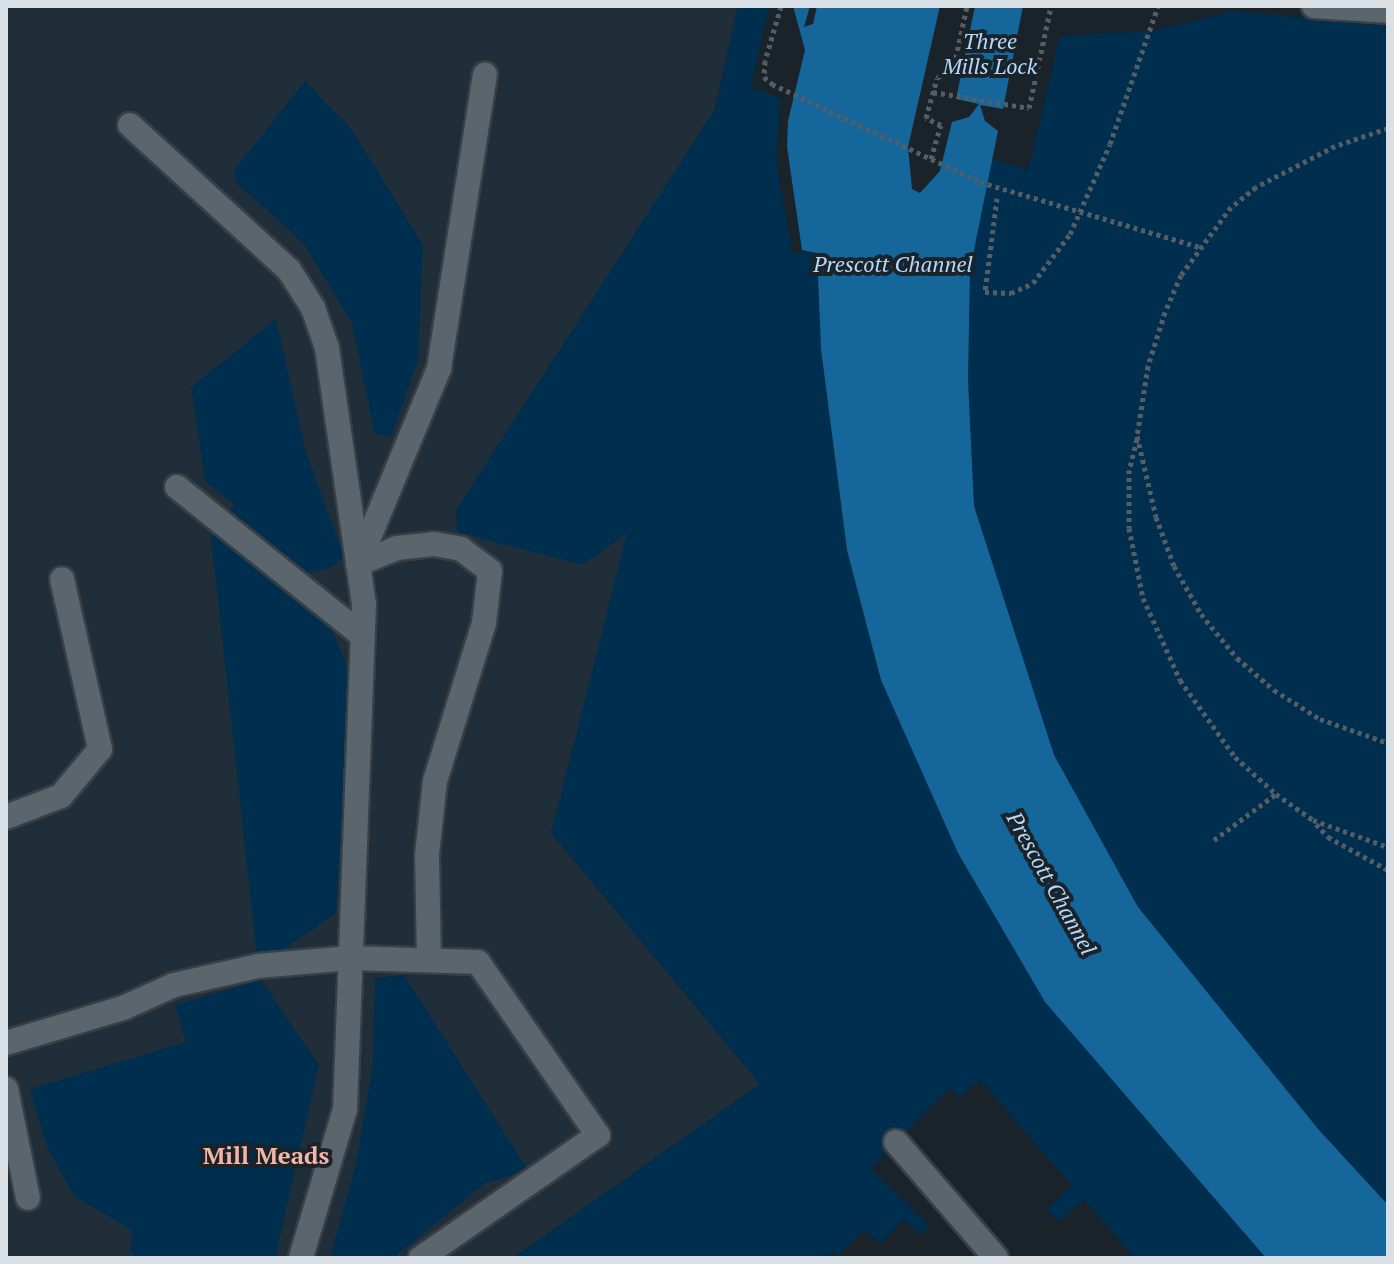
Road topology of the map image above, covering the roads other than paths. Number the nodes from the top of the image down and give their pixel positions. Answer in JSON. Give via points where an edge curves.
{"nodes":[{"id":1,"x":1314,"y":6,"type":"edge"},
{"id":2,"x":1388,"y":11,"type":"edge"},
{"id":3,"x":485,"y":75,"type":"dead end"},
{"id":4,"x":130,"y":125,"type":"dead end"},
{"id":5,"x":177,"y":487,"type":"dead end"},
{"id":6,"x":358,"y":564,"type":"junction"},
{"id":7,"x":62,"y":579,"type":"dead end"},
{"id":8,"x":362,"y":635,"type":"junction"},
{"id":9,"x":6,"y":817,"type":"edge"},
{"id":10,"x":351,"y":958,"type":"junction"},
{"id":11,"x":429,"y":960,"type":"junction"},
{"id":12,"x":6,"y":1043,"type":"edge"},
{"id":13,"x":6,"y":1089,"type":"edge"},
{"id":14,"x":896,"y":1142,"type":"dead end"},
{"id":15,"x":28,"y":1198,"type":"dead end"},
{"id":16,"x":301,"y":1258,"type":"edge"},
{"id":17,"x":421,"y":1258,"type":"edge"},
{"id":18,"x":996,"y":1258,"type":"edge"}],
"edges":[{"from":1,"to":2,"type":"street"},
{"from":3,"to":6,"type":"street","via":[[439,368]]},
{"from":4,"to":6,"type":"street","via":[[289,270],[313,308],[327,348]]},
{"from":5,"to":8,"type":"street"},
{"from":6,"to":8,"type":"street"},
{"from":6,"to":11,"type":"street","via":[[397,548],[434,544],[461,549],[490,571],[490,602],[435,781],[427,855]]},
{"from":7,"to":9,"type":"street","via":[[100,749],[61,796]]},
{"from":8,"to":10,"type":"street"},
{"from":10,"to":11,"type":"street"},
{"from":10,"to":12,"type":"street","via":[[258,966],[174,985],[123,1008]]},
{"from":10,"to":16,"type":"street","via":[[345,1109]]},
{"from":11,"to":17,"type":"street","via":[[478,962],[598,1135]]},
{"from":13,"to":15,"type":"street"},
{"from":14,"to":18,"type":"street"}]}
